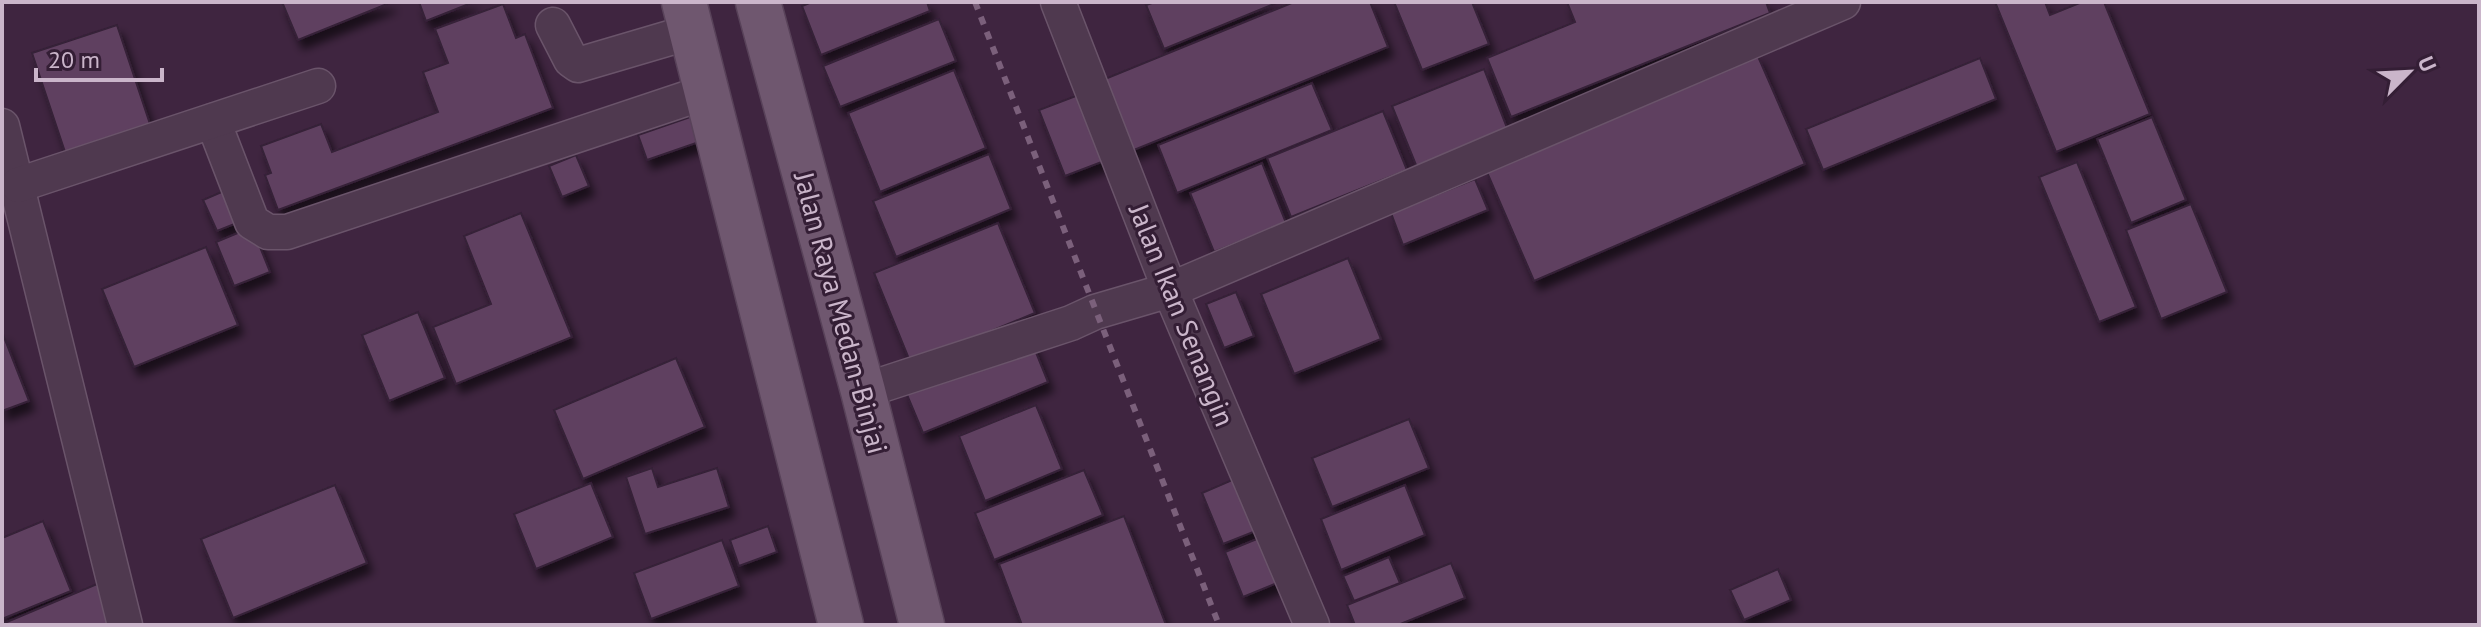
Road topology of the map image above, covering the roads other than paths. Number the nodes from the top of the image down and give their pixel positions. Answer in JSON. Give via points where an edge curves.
{"nodes":[{"id":1,"x":758,"y":2,"type":"edge"},
{"id":2,"x":1058,"y":2,"type":"edge"},
{"id":3,"x":1843,"y":2,"type":"edge"},
{"id":4,"x":687,"y":17,"type":"edge"},
{"id":5,"x":553,"y":25,"type":"dead end"},
{"id":6,"x":318,"y":86,"type":"dead end"},
{"id":7,"x":706,"y":92,"type":"junction"},
{"id":8,"x":213,"y":121,"type":"junction"},
{"id":9,"x":2,"y":126,"type":"edge"},
{"id":10,"x":18,"y":185,"type":"junction"},
{"id":11,"x":1170,"y":290,"type":"junction"},
{"id":12,"x":863,"y":391,"type":"junction"},
{"id":13,"x":125,"y":625,"type":"edge"},
{"id":14,"x":841,"y":625,"type":"edge"},
{"id":15,"x":922,"y":625,"type":"edge"},
{"id":16,"x":1312,"y":625,"type":"edge"}],
"edges":[{"from":1,"to":12,"type":"main road","name":"Jalan Raya Medan-Binjai"},
{"from":2,"to":11,"type":"street","name":"Jalan Ikan Senangin"},
{"from":3,"to":11,"type":"street"},
{"from":4,"to":5,"type":"street","via":[[578,65]]},
{"from":4,"to":7,"type":"main road"},
{"from":6,"to":8,"type":"street"},
{"from":7,"to":8,"type":"street","via":[[287,232],[268,232],[252,222]]},
{"from":7,"to":14,"type":"main road"},
{"from":8,"to":10,"type":"street"},
{"from":9,"to":10,"type":"street"},
{"from":10,"to":13,"type":"street"},
{"from":11,"to":12,"type":"street"},
{"from":11,"to":16,"type":"street","name":"Jalan Ikan Senangin"},
{"from":12,"to":15,"type":"main road","name":"Jalan Raya Medan-Binjai"}]}
